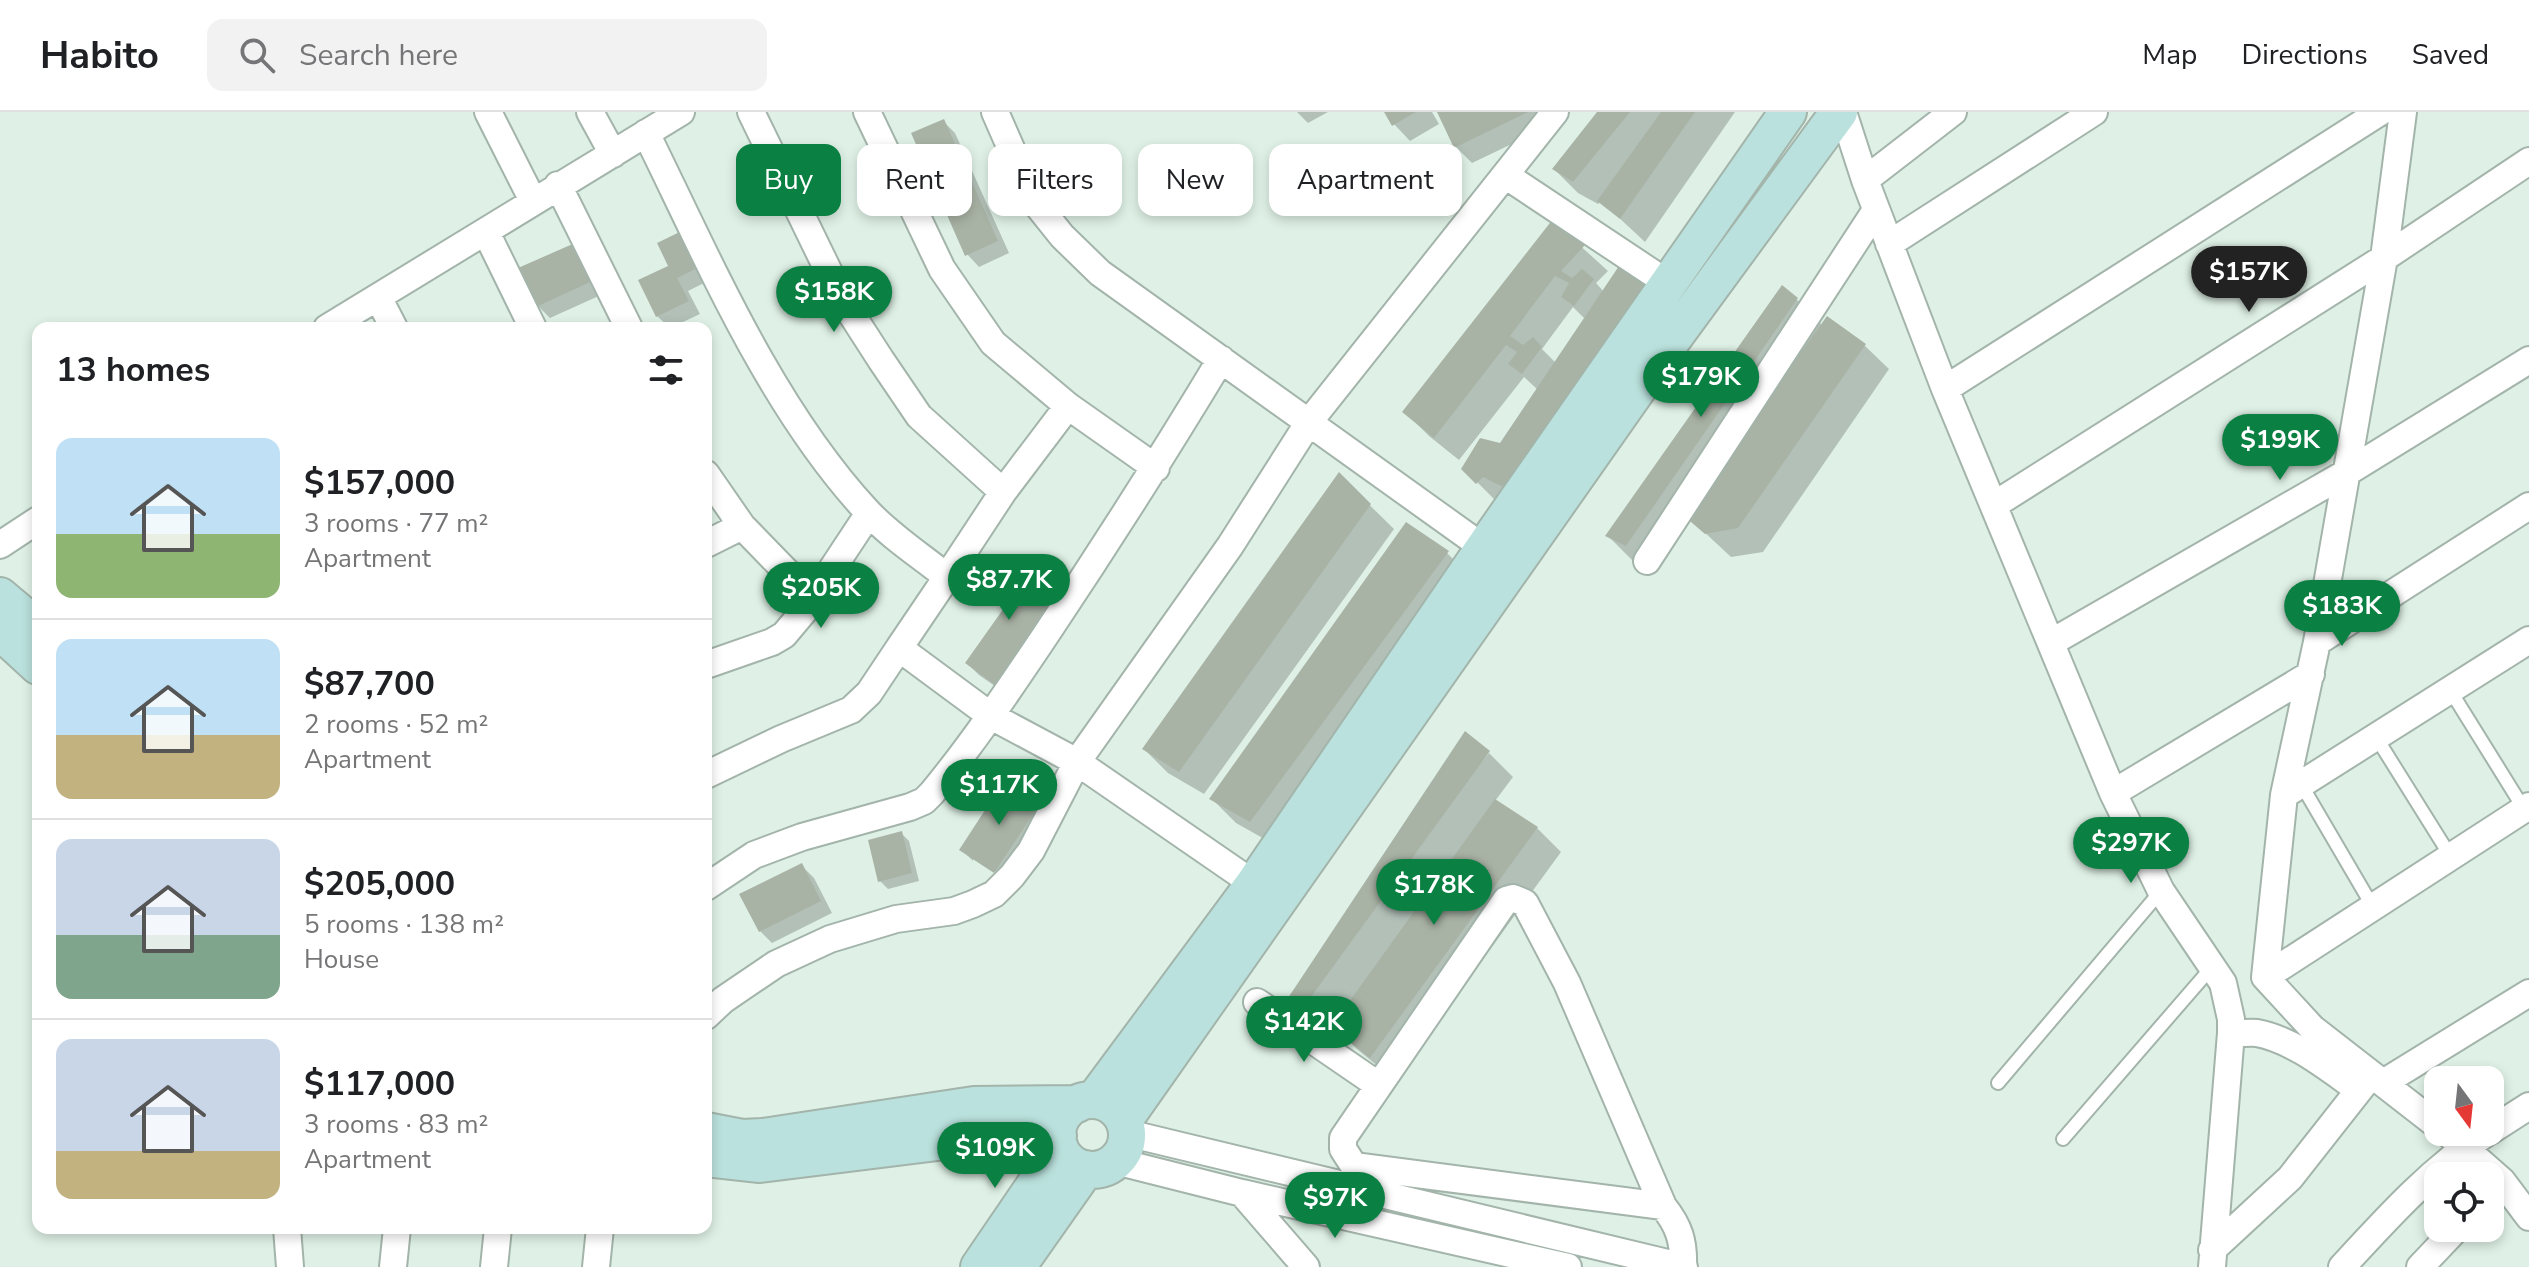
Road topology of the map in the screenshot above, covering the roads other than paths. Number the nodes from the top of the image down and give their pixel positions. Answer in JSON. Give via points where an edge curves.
{"nodes":[{"id":1,"x":488,"y":112,"type":"edge"},
{"id":2,"x":590,"y":112,"type":"edge"},
{"id":3,"x":681,"y":112,"type":"edge"},
{"id":4,"x":751,"y":112,"type":"edge"},
{"id":5,"x":867,"y":112,"type":"edge"},
{"id":6,"x":995,"y":112,"type":"edge"},
{"id":7,"x":1555,"y":112,"type":"edge"},
{"id":8,"x":1788,"y":112,"type":"edge"},
{"id":9,"x":1841,"y":112,"type":"edge"},
{"id":10,"x":1953,"y":112,"type":"edge"},
{"id":11,"x":2094,"y":112,"type":"edge"},
{"id":12,"x":2380,"y":112,"type":"edge"},
{"id":13,"x":2403,"y":112,"type":"edge"},
{"id":14,"x":646,"y":133,"type":"junction"},
{"id":15,"x":613,"y":154,"type":"junction"},
{"id":16,"x":2529,"y":161,"type":"edge"},
{"id":17,"x":1505,"y":175,"type":"junction"},
{"id":18,"x":1865,"y":180,"type":"junction"},
{"id":19,"x":558,"y":185,"type":"junction"},
{"id":20,"x":533,"y":201,"type":"junction"},
{"id":21,"x":1876,"y":210,"type":"junction"},
{"id":22,"x":486,"y":232,"type":"junction"},
{"id":23,"x":1889,"y":244,"type":"junction"},
{"id":24,"x":2384,"y":258,"type":"junction"},
{"id":25,"x":1669,"y":284,"type":"junction"},
{"id":26,"x":378,"y":297,"type":"junction"},
{"id":27,"x":337,"y":322,"type":"edge"},
{"id":28,"x":391,"y":322,"type":"edge"},
{"id":29,"x":530,"y":322,"type":"edge"},
{"id":30,"x":626,"y":322,"type":"edge"},
{"id":31,"x":1221,"y":359,"type":"junction"},
{"id":32,"x":2529,"y":360,"type":"edge"},
{"id":33,"x":1945,"y":389,"type":"junction"},
{"id":34,"x":1068,"y":406,"type":"junction"},
{"id":35,"x":1309,"y":422,"type":"junction"},
{"id":36,"x":1156,"y":468,"type":"junction"},
{"id":37,"x":2346,"y":473,"type":"junction"},
{"id":38,"x":712,"y":483,"type":"edge"},
{"id":39,"x":1003,"y":492,"type":"junction"},
{"id":40,"x":1994,"y":505,"type":"junction"},
{"id":41,"x":2529,"y":506,"type":"edge"},
{"id":42,"x":869,"y":513,"type":"junction"},
{"id":43,"x":32,"y":524,"type":"edge"},
{"id":44,"x":742,"y":526,"type":"junction"},
{"id":45,"x":712,"y":541,"type":"edge"},
{"id":46,"x":0,"y":545,"type":"edge"},
{"id":47,"x":1484,"y":548,"type":"junction"},
{"id":48,"x":1647,"y":561,"type":"dead end"},
{"id":49,"x":947,"y":577,"type":"junction"},
{"id":50,"x":0,"y":596,"type":"edge"},
{"id":51,"x":812,"y":598,"type":"junction"},
{"id":52,"x":32,"y":623,"type":"edge"},
{"id":53,"x":0,"y":631,"type":"edge"},
{"id":54,"x":2529,"y":640,"type":"edge"},
{"id":55,"x":2052,"y":642,"type":"junction"},
{"id":56,"x":2317,"y":642,"type":"junction"},
{"id":57,"x":899,"y":648,"type":"junction"},
{"id":58,"x":32,"y":660,"type":"edge"},
{"id":59,"x":712,"y":663,"type":"edge"},
{"id":60,"x":2311,"y":674,"type":"junction"},
{"id":61,"x":2450,"y":690,"type":"junction"},
{"id":62,"x":991,"y":716,"type":"junction"},
{"id":63,"x":2376,"y":737,"type":"junction"},
{"id":64,"x":1077,"y":762,"type":"junction"},
{"id":65,"x":712,"y":772,"type":"edge"},
{"id":66,"x":2292,"y":789,"type":"junction"},
{"id":67,"x":2113,"y":793,"type":"junction"},
{"id":68,"x":2527,"y":808,"type":"edge"},
{"id":69,"x":2451,"y":857,"type":"junction"},
{"id":70,"x":712,"y":883,"type":"edge"},
{"id":71,"x":1254,"y":884,"type":"junction"},
{"id":72,"x":2161,"y":891,"type":"junction"},
{"id":73,"x":2373,"y":907,"type":"junction"},
{"id":74,"x":2212,"y":967,"type":"junction"},
{"id":75,"x":2265,"y":977,"type":"junction"},
{"id":76,"x":2529,"y":993,"type":"edge"},
{"id":77,"x":1257,"y":1002,"type":"dead end"},
{"id":78,"x":712,"y":1010,"type":"edge"},
{"id":79,"x":2231,"y":1033,"type":"junction"},
{"id":80,"x":2371,"y":1082,"type":"junction"},
{"id":81,"x":1998,"y":1083,"type":"dead end"},
{"id":82,"x":1378,"y":1085,"type":"junction"},
{"id":83,"x":1085,"y":1102,"type":"junction"},
{"id":84,"x":2529,"y":1106,"type":"edge"},
{"id":85,"x":2424,"y":1117,"type":"edge"},
{"id":86,"x":2504,"y":1122,"type":"edge"},
{"id":87,"x":712,"y":1132,"type":"edge"},
{"id":88,"x":2063,"y":1139,"type":"dead end"},
{"id":89,"x":1095,"y":1144,"type":"junction"},
{"id":90,"x":2450,"y":1146,"type":"edge"},
{"id":91,"x":2462,"y":1146,"type":"edge"},
{"id":92,"x":712,"y":1159,"type":"edge"},
{"id":93,"x":2475,"y":1162,"type":"edge"},
{"id":94,"x":1242,"y":1193,"type":"junction"},
{"id":95,"x":2504,"y":1194,"type":"edge"},
{"id":96,"x":1663,"y":1206,"type":"junction"},
{"id":97,"x":2529,"y":1217,"type":"edge"},
{"id":98,"x":287,"y":1234,"type":"edge"},
{"id":99,"x":396,"y":1234,"type":"edge"},
{"id":100,"x":497,"y":1234,"type":"edge"},
{"id":101,"x":599,"y":1234,"type":"edge"},
{"id":102,"x":2444,"y":1242,"type":"edge"},
{"id":103,"x":2212,"y":1258,"type":"edge"},
{"id":104,"x":290,"y":1267,"type":"edge"},
{"id":105,"x":393,"y":1267,"type":"edge"},
{"id":106,"x":494,"y":1267,"type":"edge"},
{"id":107,"x":596,"y":1267,"type":"edge"},
{"id":108,"x":979,"y":1267,"type":"edge"},
{"id":109,"x":1017,"y":1267,"type":"edge"},
{"id":110,"x":1306,"y":1267,"type":"edge"},
{"id":111,"x":1568,"y":1267,"type":"edge"},
{"id":112,"x":1684,"y":1267,"type":"edge"},
{"id":113,"x":2342,"y":1267,"type":"edge"},
{"id":114,"x":2420,"y":1267,"type":"edge"}],
"edges":[{"from":1,"to":20,"type":"street"},
{"from":2,"to":15,"type":"street"},
{"from":3,"to":14,"type":"street"},
{"from":4,"to":39,"type":"street","via":[[843,301],[888,371],[919,416]]},
{"from":5,"to":34,"type":"street","via":[[942,269],[967,306],[993,343]]},
{"from":6,"to":31,"type":"street","via":[[1034,201],[1062,236],[1100,273]]},
{"from":7,"to":17,"type":"street"},
{"from":8,"to":25,"type":"street"},
{"from":9,"to":18,"type":"street"},
{"from":9,"to":89,"type":"street"},
{"from":10,"to":18,"type":"street"},
{"from":11,"to":23,"type":"street"},
{"from":12,"to":33,"type":"street"},
{"from":13,"to":24,"type":"street"},
{"from":14,"to":15,"type":"street"},
{"from":14,"to":42,"type":"street","via":[[718,280],[798,425]]},
{"from":15,"to":19,"type":"street"},
{"from":16,"to":24,"type":"street"},
{"from":17,"to":25,"type":"street"},
{"from":17,"to":35,"type":"street"},
{"from":18,"to":21,"type":"street"},
{"from":19,"to":20,"type":"street"},
{"from":19,"to":30,"type":"street"},
{"from":20,"to":22,"type":"street"},
{"from":21,"to":23,"type":"street"},
{"from":21,"to":48,"type":"street"},
{"from":22,"to":26,"type":"street"},
{"from":22,"to":29,"type":"street"},
{"from":23,"to":33,"type":"street"},
{"from":24,"to":37,"type":"street"},
{"from":24,"to":40,"type":"street"},
{"from":25,"to":47,"type":"street"},
{"from":26,"to":27,"type":"street"},
{"from":26,"to":28,"type":"street"},
{"from":31,"to":35,"type":"street"},
{"from":31,"to":36,"type":"street"},
{"from":32,"to":37,"type":"street"},
{"from":33,"to":40,"type":"street"},
{"from":34,"to":36,"type":"street"},
{"from":34,"to":39,"type":"street"},
{"from":35,"to":47,"type":"street"},
{"from":35,"to":64,"type":"street","via":[[1230,546]]},
{"from":36,"to":62,"type":"street"},
{"from":37,"to":55,"type":"street"},
{"from":37,"to":56,"type":"street"},
{"from":38,"to":44,"type":"street"},
{"from":39,"to":49,"type":"street"},
{"from":40,"to":55,"type":"street"},
{"from":41,"to":56,"type":"street"},
{"from":42,"to":49,"type":"street"},
{"from":42,"to":51,"type":"street"},
{"from":43,"to":46,"type":"street"},
{"from":44,"to":45,"type":"street"},
{"from":44,"to":51,"type":"street"},
{"from":47,"to":71,"type":"street"},
{"from":49,"to":57,"type":"street"},
{"from":50,"to":52,"type":"street"},
{"from":51,"to":59,"type":"street","via":[[784,635]]},
{"from":53,"to":58,"type":"street"},
{"from":54,"to":61,"type":"street"},
{"from":55,"to":67,"type":"street"},
{"from":56,"to":60,"type":"street"},
{"from":57,"to":62,"type":"street"},
{"from":57,"to":65,"type":"street","via":[[851,710]]},
{"from":60,"to":66,"type":"street"},
{"from":60,"to":67,"type":"street"},
{"from":61,"to":63,"type":"street"},
{"from":61,"to":68,"type":"lane"},
{"from":62,"to":64,"type":"street"},
{"from":62,"to":70,"type":"street","via":[[924,801],[754,855]]},
{"from":63,"to":66,"type":"street"},
{"from":63,"to":69,"type":"lane"},
{"from":64,"to":71,"type":"street"},
{"from":64,"to":78,"type":"street","via":[[1031,851],[994,894],[954,911],[896,919],[830,939],[776,964]]},
{"from":66,"to":73,"type":"lane"},
{"from":66,"to":75,"type":"street"},
{"from":67,"to":72,"type":"street"},
{"from":68,"to":69,"type":"street"},
{"from":69,"to":73,"type":"street"},
{"from":71,"to":83,"type":"street"},
{"from":72,"to":74,"type":"street"},
{"from":72,"to":81,"type":"lane"},
{"from":73,"to":75,"type":"street"},
{"from":74,"to":79,"type":"street","via":[[2223,983]]},
{"from":74,"to":88,"type":"lane"},
{"from":75,"to":80,"type":"street"},
{"from":76,"to":80,"type":"street"},
{"from":77,"to":82,"type":"street"},
{"from":79,"to":80,"type":"street","via":[[2274,1039]]},
{"from":79,"to":103,"type":"street"},
{"from":80,"to":85,"type":"street"},
{"from":80,"to":103,"type":"street","via":[[2290,1178]]},
{"from":82,"to":96,"type":"street","via":[[1343,1138],[1343,1149],[1354,1166]]},
{"from":82,"to":96,"type":"street","via":[[1506,900],[1525,903],[1567,983]]},
{"from":83,"to":87,"type":"street","via":[[974,1105],[763,1137]]},
{"from":83,"to":89,"type":"street","via":[[1112,1105]]},
{"from":83,"to":89,"type":"street","via":[[1060,1121]]},
{"from":84,"to":86,"type":"street"},
{"from":89,"to":92,"type":"street","via":[[959,1139],[760,1164]]},
{"from":89,"to":94,"type":"street"},
{"from":89,"to":108,"type":"street"},
{"from":89,"to":109,"type":"street"},
{"from":89,"to":112,"type":"street"},
{"from":90,"to":113,"type":"street"},
{"from":91,"to":93,"type":"street"},
{"from":94,"to":110,"type":"street"},
{"from":94,"to":111,"type":"street"},
{"from":95,"to":97,"type":"street"},
{"from":96,"to":112,"type":"street","via":[[1677,1223]]},
{"from":98,"to":104,"type":"street"},
{"from":99,"to":105,"type":"street"},
{"from":100,"to":106,"type":"street"},
{"from":101,"to":107,"type":"street"},
{"from":102,"to":114,"type":"street"}]}
